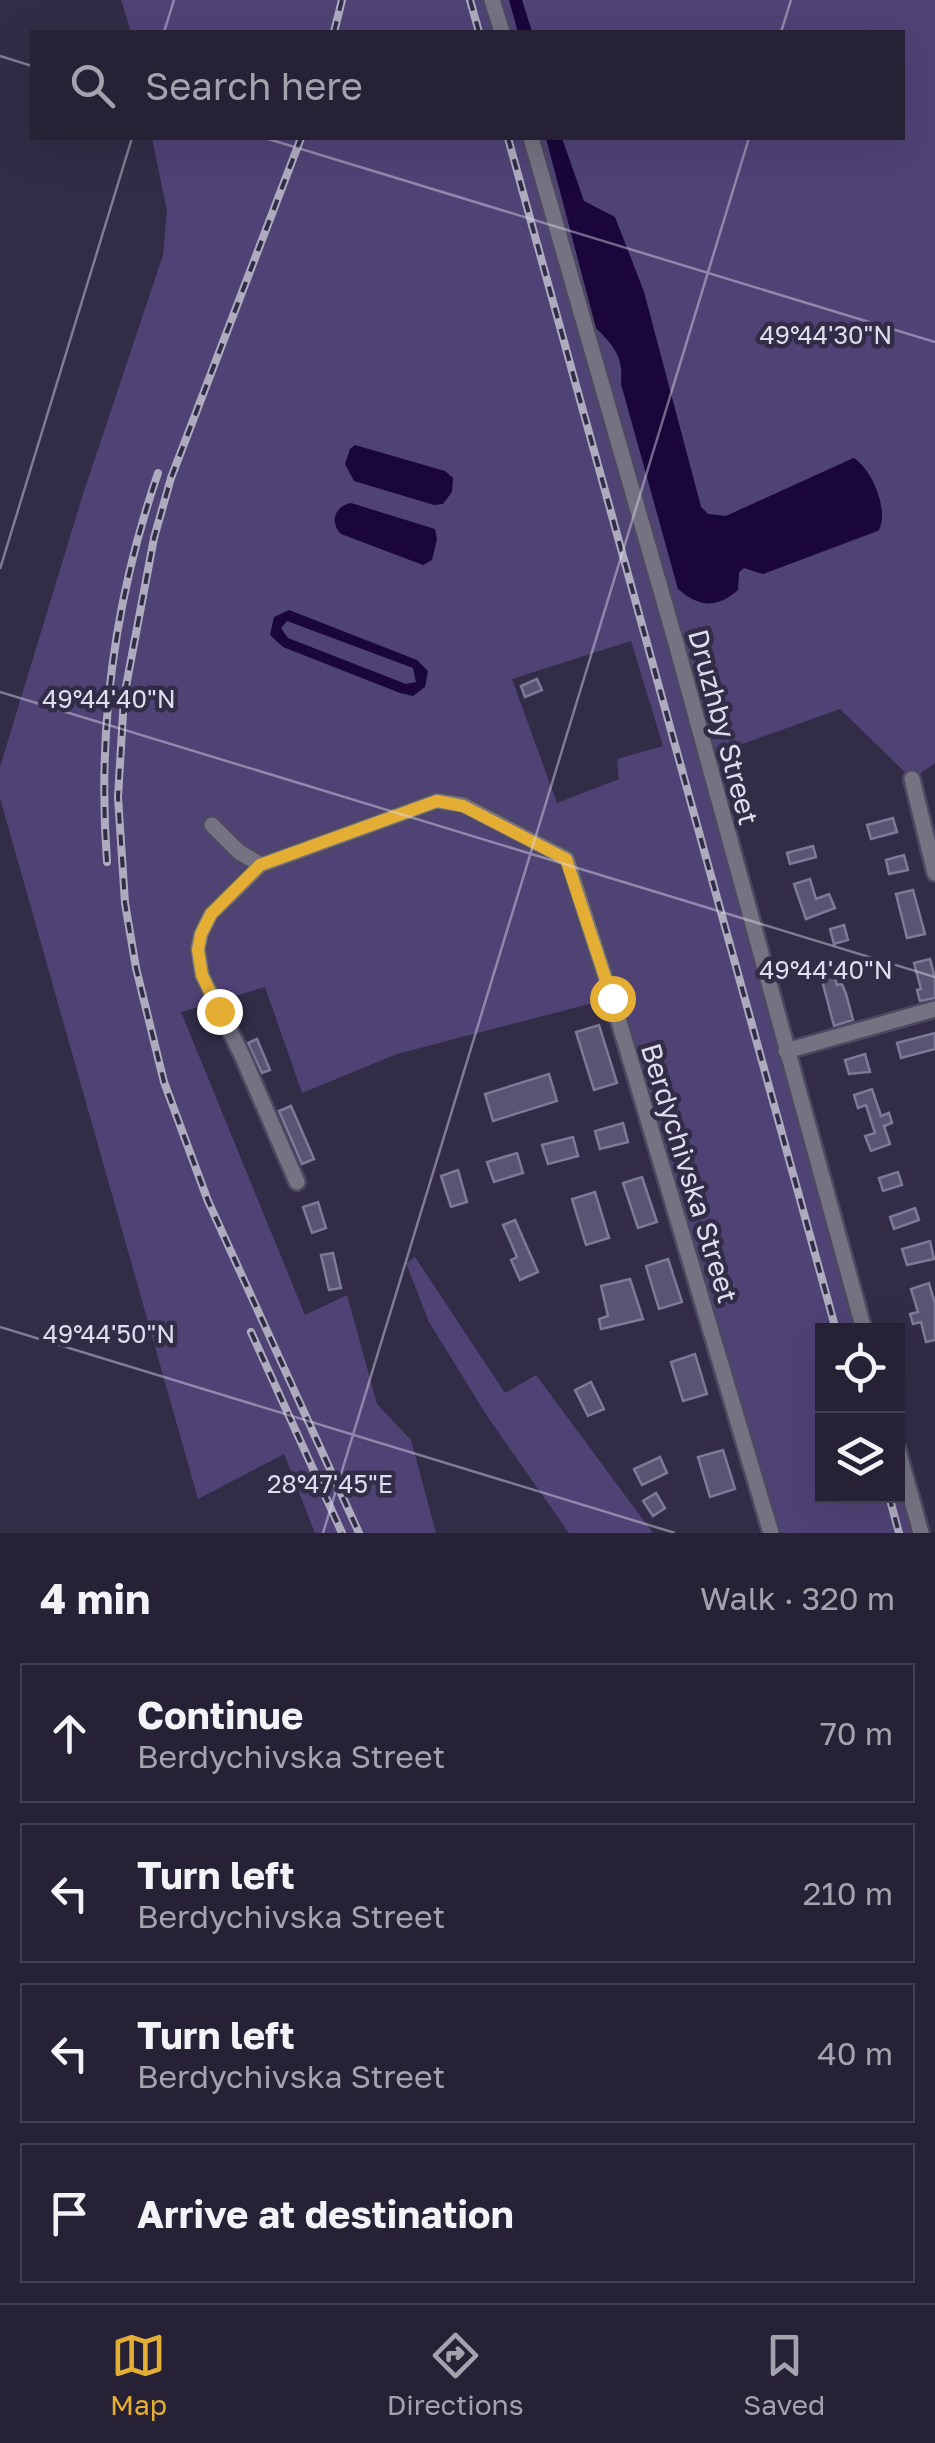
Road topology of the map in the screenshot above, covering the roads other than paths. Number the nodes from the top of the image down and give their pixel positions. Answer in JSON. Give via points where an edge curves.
{"nodes":[{"id":1,"x":492,"y":0,"type":"edge"},
{"id":2,"x":501,"y":30,"type":"edge"},
{"id":3,"x":532,"y":140,"type":"edge"},
{"id":4,"x":912,"y":779,"type":"dead end"},
{"id":5,"x":212,"y":825,"type":"dead end"},
{"id":6,"x":260,"y":865,"type":"junction"},
{"id":7,"x":935,"y":872,"type":"edge"},
{"id":8,"x":935,"y":1009,"type":"edge"},
{"id":9,"x":786,"y":1051,"type":"junction"},
{"id":10,"x":297,"y":1182,"type":"dead end"},
{"id":11,"x":862,"y":1323,"type":"edge"},
{"id":12,"x":905,"y":1475,"type":"edge"},
{"id":13,"x":772,"y":1533,"type":"edge"},
{"id":14,"x":921,"y":1533,"type":"edge"}],
"edges":[{"from":1,"to":2,"type":"street"},
{"from":3,"to":9,"type":"street","name":"Druzhby Street"},
{"from":4,"to":7,"type":"street"},
{"from":5,"to":6,"type":"street"},
{"from":6,"to":10,"type":"street","name":"Berdychivska Street","via":[[211,914],[198,950],[202,975]]},
{"from":6,"to":13,"type":"street","name":"Berdychivska Street","via":[[437,801],[463,806],[566,859]]},
{"from":8,"to":9,"type":"street"},
{"from":9,"to":11,"type":"street","name":"Druzhby Street"},
{"from":12,"to":14,"type":"street"}]}
